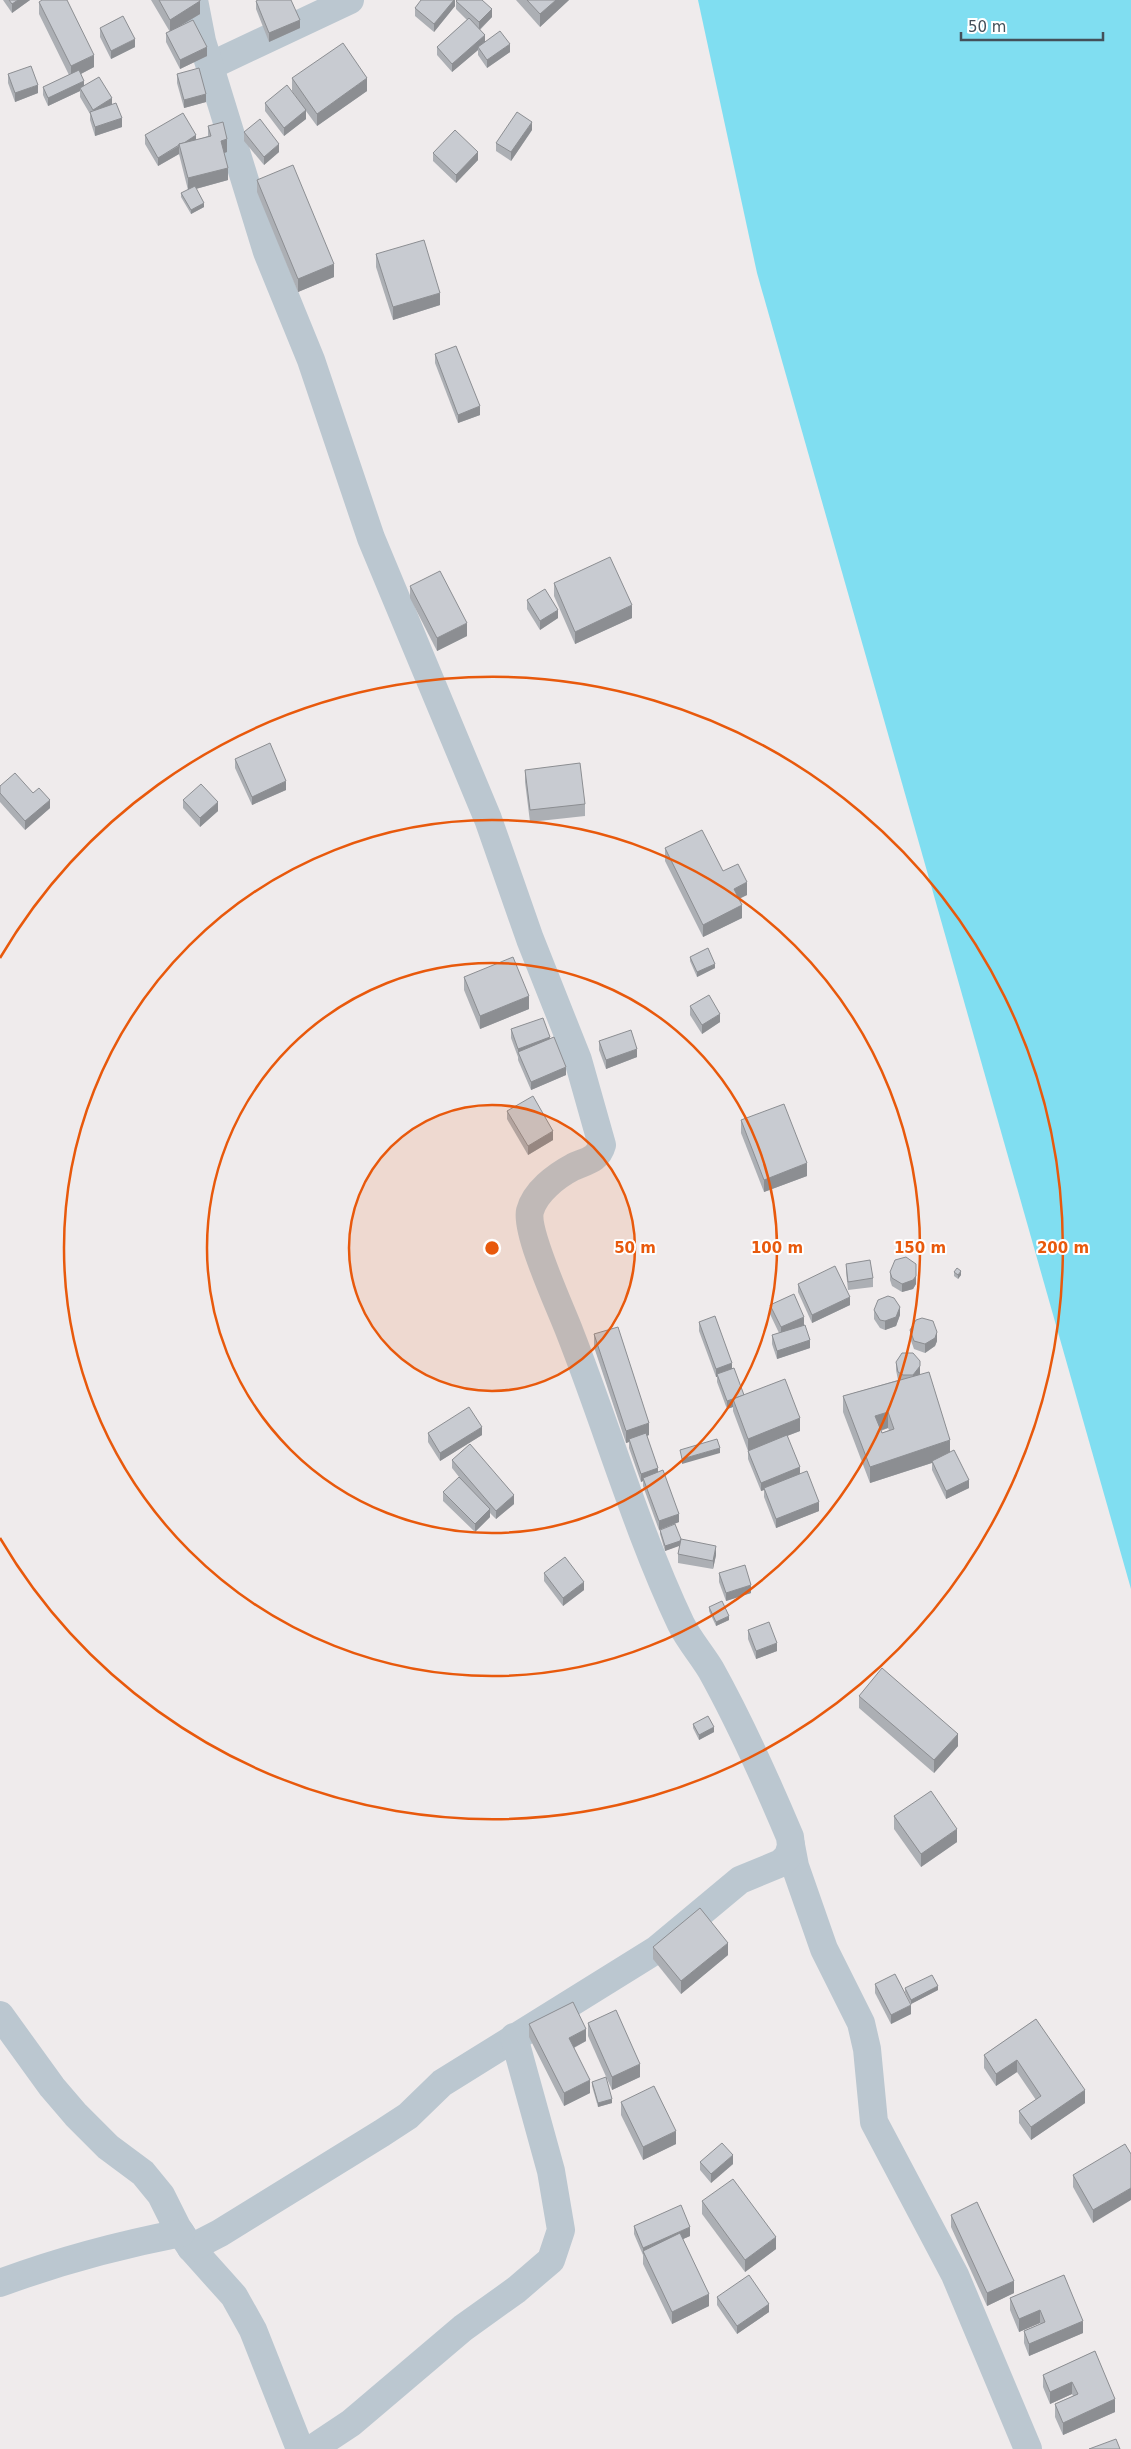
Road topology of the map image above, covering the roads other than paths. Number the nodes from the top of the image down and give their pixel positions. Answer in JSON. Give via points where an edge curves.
{"nodes":[{"id":1,"x":194,"y":0,"type":"edge"},
{"id":2,"x":350,"y":0,"type":"edge"},
{"id":3,"x":210,"y":66,"type":"junction"},
{"id":4,"x":791,"y":1845,"type":"junction"},
{"id":5,"x":0,"y":2015,"type":"edge"},
{"id":6,"x":514,"y":2037,"type":"junction"},
{"id":7,"x":186,"y":2240,"type":"junction"},
{"id":8,"x":0,"y":2282,"type":"edge"},
{"id":9,"x":300,"y":2449,"type":"edge"},
{"id":10,"x":312,"y":2449,"type":"edge"},
{"id":11,"x":1028,"y":2449,"type":"edge"}],
"edges":[{"from":1,"to":3,"type":"street"},
{"from":2,"to":3,"type":"street"},
{"from":3,"to":4,"type":"street","via":[[267,252],[311,360],[371,538],[488,819],[578,1060],[602,1145],[592,1160],[572,1168],[536,1195],[529,1213],[538,1252],[606,1425],[646,1542],[682,1626],[710,1670],[758,1760]]},
{"from":4,"to":6,"type":"street","via":[[788,1856],[781,1863],[740,1880],[656,1950]]},
{"from":4,"to":11,"type":"street","via":[[795,1866],[824,1948],[861,2023],[867,2049],[874,2122],[956,2275]]},
{"from":5,"to":7,"type":"street","via":[[76,2116],[108,2147],[143,2173],[161,2195]]},
{"from":6,"to":7,"type":"street","via":[[442,2083],[408,2116],[220,2234]]},
{"from":6,"to":10,"type":"street","via":[[551,2171],[560,2220],[561,2230],[552,2260],[463,2328],[351,2423]]},
{"from":7,"to":8,"type":"street","via":[[120,2245]]},
{"from":7,"to":9,"type":"street","via":[[238,2304],[273,2379]]}]}
